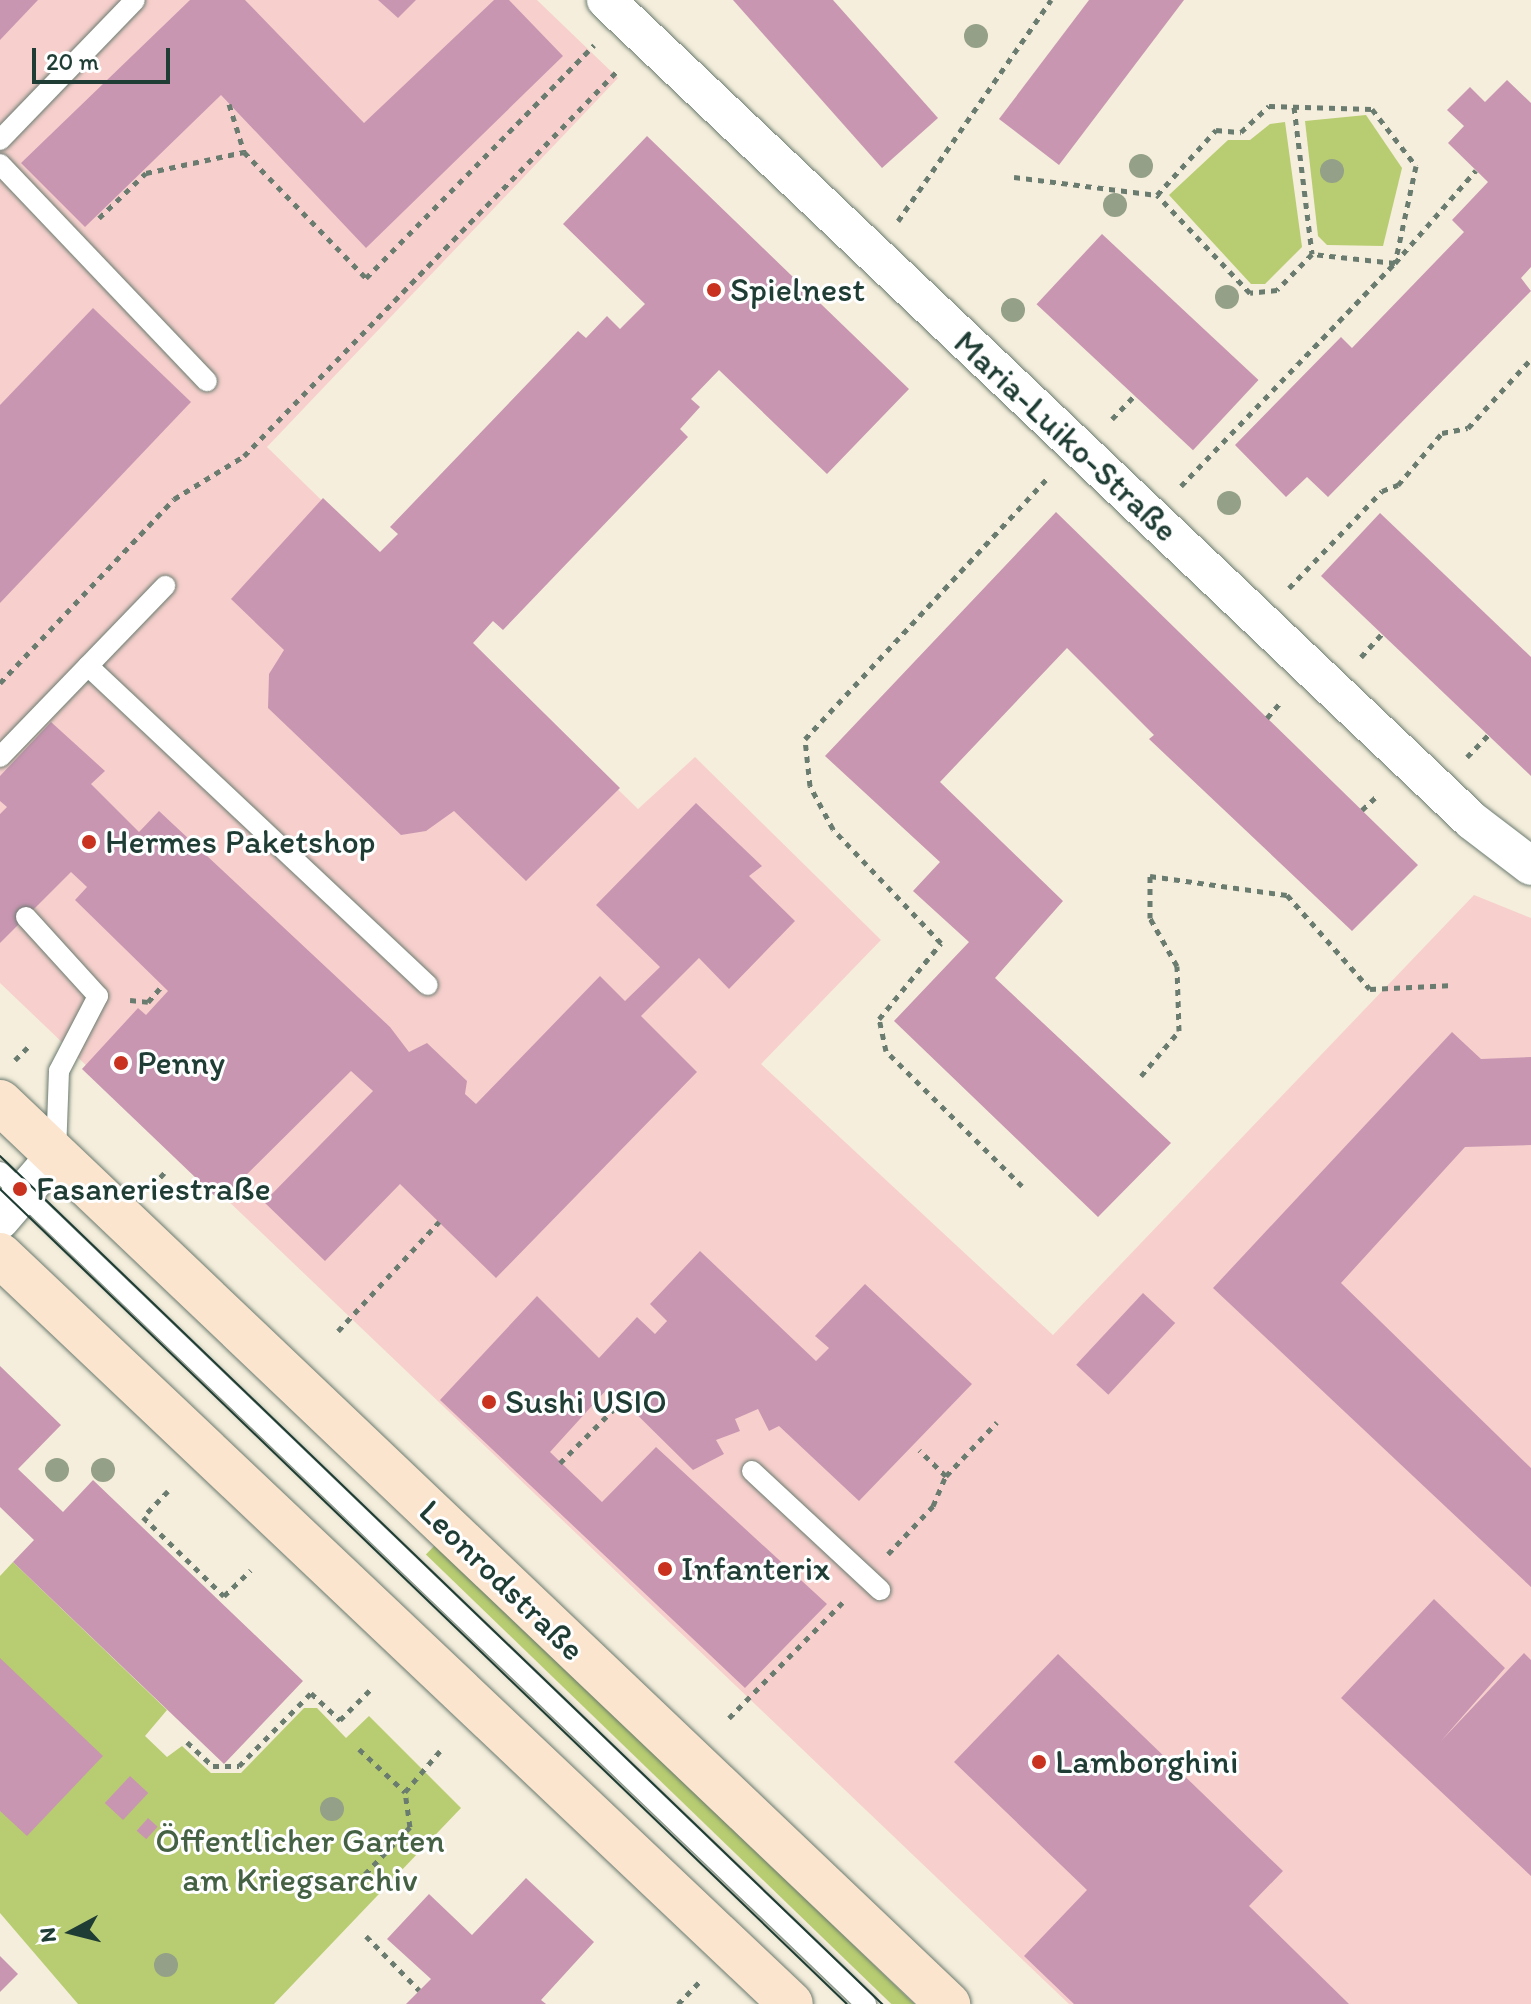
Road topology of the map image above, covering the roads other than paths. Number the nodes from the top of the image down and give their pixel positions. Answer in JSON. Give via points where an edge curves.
{"nodes":[{"id":1,"x":135,"y":0,"type":"edge"},
{"id":2,"x":626,"y":18,"type":"edge"},
{"id":3,"x":0,"y":140,"type":"edge"},
{"id":4,"x":0,"y":164,"type":"edge"},
{"id":5,"x":207,"y":381,"type":"dead end"},
{"id":6,"x":165,"y":586,"type":"dead end"},
{"id":7,"x":88,"y":666,"type":"junction"},
{"id":8,"x":0,"y":757,"type":"edge"},
{"id":9,"x":1531,"y":866,"type":"edge"},
{"id":10,"x":26,"y":917,"type":"dead end"},
{"id":11,"x":428,"y":985,"type":"dead end"},
{"id":12,"x":0,"y":1102,"type":"edge"},
{"id":13,"x":56,"y":1155,"type":"junction"},
{"id":14,"x":8,"y":1195,"type":"edge"},
{"id":15,"x":0,"y":1255,"type":"edge"},
{"id":16,"x":752,"y":1471,"type":"dead end"},
{"id":17,"x":880,"y":1590,"type":"dead end"},
{"id":18,"x":791,"y":2004,"type":"edge"},
{"id":19,"x":866,"y":2004,"type":"edge"},
{"id":20,"x":948,"y":2004,"type":"edge"}],
"edges":[{"from":1,"to":3,"type":"lane"},
{"from":2,"to":9,"type":"street","name":"Maria-Luiko-Straße","via":[[1472,821]]},
{"from":4,"to":5,"type":"lane"},
{"from":6,"to":7,"type":"lane"},
{"from":7,"to":8,"type":"lane"},
{"from":7,"to":11,"type":"lane"},
{"from":10,"to":13,"type":"lane","via":[[98,996],[59,1071]]},
{"from":12,"to":13,"type":"main road","name":"Leonrodstraße"},
{"from":13,"to":14,"type":"street"},
{"from":13,"to":20,"type":"main road","name":"Leonrodstraße"},
{"from":14,"to":19,"type":"lane"},
{"from":15,"to":18,"type":"main road"},
{"from":16,"to":17,"type":"lane"}]}
